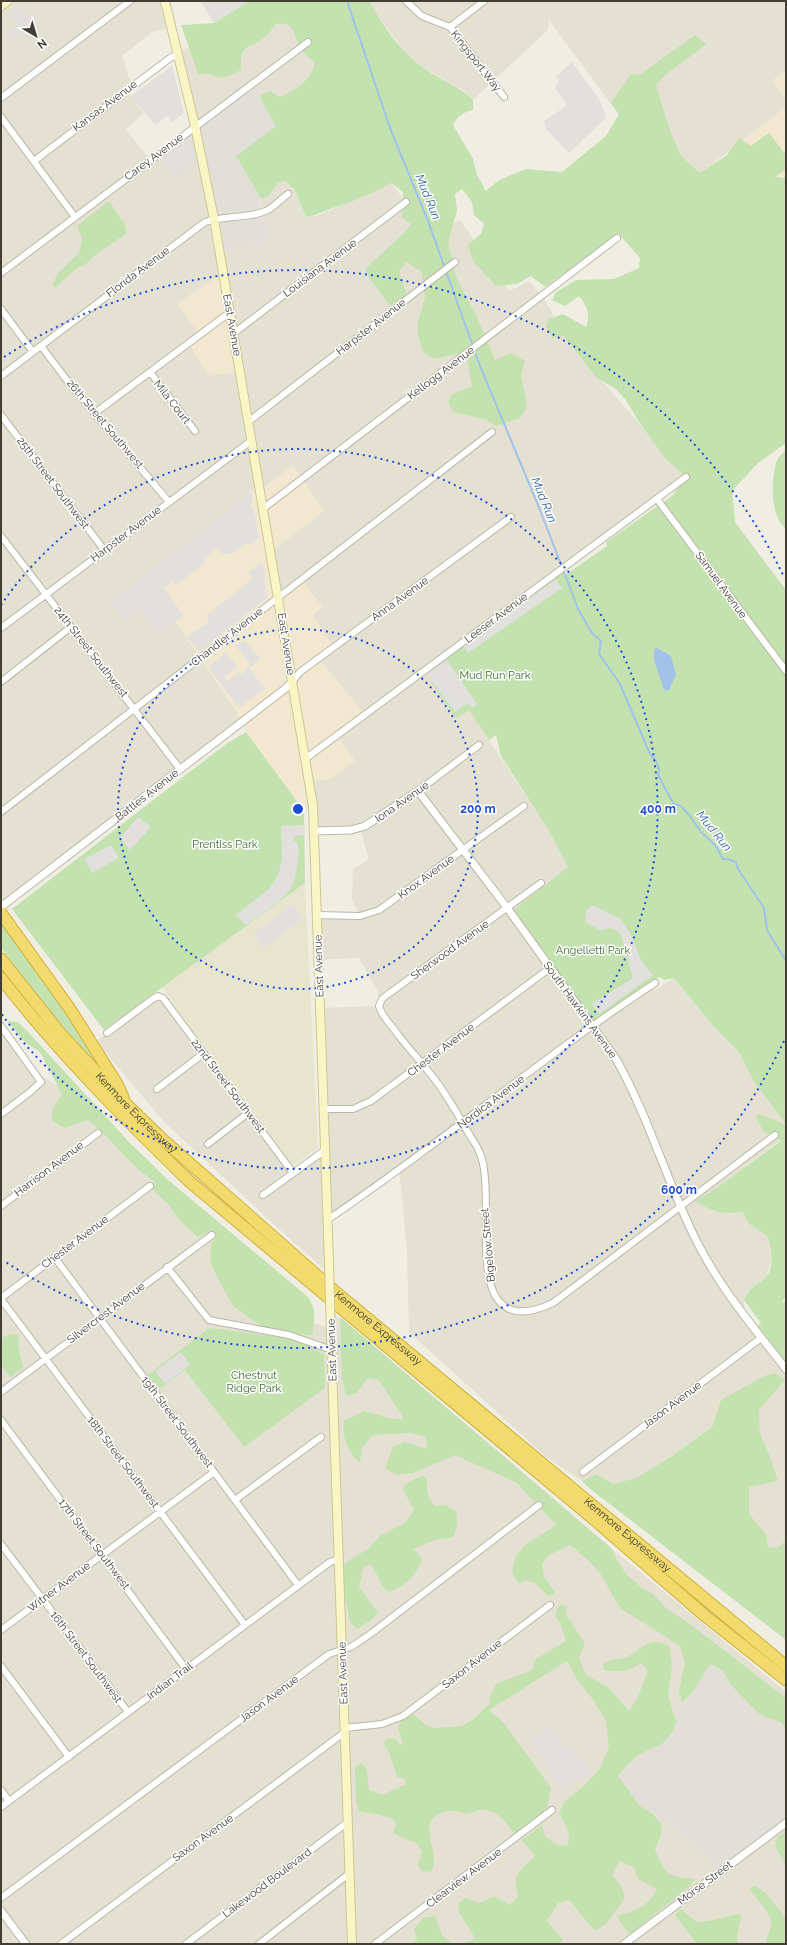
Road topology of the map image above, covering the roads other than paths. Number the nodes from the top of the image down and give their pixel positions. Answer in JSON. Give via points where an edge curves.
{"nodes":[{"id":1,"x":8,"y":1,"type":"edge"},
{"id":2,"x":130,"y":1,"type":"edge"},
{"id":3,"x":165,"y":1,"type":"edge"},
{"id":4,"x":406,"y":1,"type":"edge"},
{"id":5,"x":484,"y":1,"type":"edge"},
{"id":6,"x":1,"y":6,"type":"edge"},
{"id":7,"x":450,"y":27,"type":"junction"},
{"id":8,"x":308,"y":42,"type":"dead end"},
{"id":9,"x":178,"y":54,"type":"junction"},
{"id":10,"x":504,"y":97,"type":"dead end"},
{"id":11,"x":1,"y":98,"type":"edge"},
{"id":12,"x":1,"y":117,"type":"edge"},
{"id":13,"x":196,"y":126,"type":"junction"},
{"id":14,"x":34,"y":161,"type":"junction"},
{"id":15,"x":288,"y":194,"type":"dead end"},
{"id":16,"x":406,"y":202,"type":"dead end"},
{"id":17,"x":76,"y":217,"type":"junction"},
{"id":18,"x":214,"y":219,"type":"junction"},
{"id":19,"x":617,"y":238,"type":"dead end"},
{"id":20,"x":455,"y":262,"type":"dead end"},
{"id":21,"x":1,"y":273,"type":"edge"},
{"id":22,"x":1,"y":309,"type":"edge"},
{"id":23,"x":229,"y":312,"type":"junction"},
{"id":24,"x":234,"y":333,"type":"junction"},
{"id":25,"x":41,"y":346,"type":"junction"},
{"id":26,"x":33,"y":352,"type":"junction"},
{"id":27,"x":150,"y":372,"type":"junction"},
{"id":28,"x":1,"y":376,"type":"edge"},
{"id":29,"x":95,"y":414,"type":"junction"},
{"id":30,"x":1,"y":416,"type":"edge"},
{"id":31,"x":248,"y":422,"type":"junction"},
{"id":32,"x":195,"y":431,"type":"dead end"},
{"id":33,"x":492,"y":432,"type":"dead end"},
{"id":34,"x":251,"y":441,"type":"junction"},
{"id":35,"x":686,"y":477,"type":"dead end"},
{"id":36,"x":657,"y":499,"type":"junction"},
{"id":37,"x":169,"y":502,"type":"junction"},
{"id":38,"x":264,"y":508,"type":"junction"},
{"id":39,"x":511,"y":517,"type":"dead end"},
{"id":40,"x":1,"y":536,"type":"edge"},
{"id":41,"x":105,"y":551,"type":"junction"},
{"id":42,"x":45,"y":594,"type":"junction"},
{"id":43,"x":278,"y":597,"type":"junction"},
{"id":44,"x":71,"y":627,"type":"junction"},
{"id":45,"x":1,"y":628,"type":"edge"},
{"id":46,"x":786,"y":670,"type":"edge"},
{"id":47,"x":1,"y":682,"type":"edge"},
{"id":48,"x":292,"y":682,"type":"junction"},
{"id":49,"x":135,"y":709,"type":"junction"},
{"id":50,"x":479,"y":745,"type":"dead end"},
{"id":51,"x":305,"y":759,"type":"junction"},
{"id":52,"x":180,"y":769,"type":"junction"},
{"id":53,"x":418,"y":791,"type":"junction"},
{"id":54,"x":524,"y":806,"type":"dead end"},
{"id":55,"x":1,"y":812,"type":"edge"},
{"id":56,"x":313,"y":831,"type":"junction"},
{"id":57,"x":463,"y":850,"type":"junction"},
{"id":58,"x":541,"y":884,"type":"dead end"},
{"id":59,"x":1,"y":907,"type":"edge"},
{"id":60,"x":508,"y":909,"type":"junction"},
{"id":61,"x":1,"y":913,"type":"edge"},
{"id":62,"x":316,"y":916,"type":"junction"},
{"id":63,"x":1,"y":959,"type":"edge"},
{"id":64,"x":550,"y":968,"type":"junction"},
{"id":65,"x":1,"y":978,"type":"edge"},
{"id":66,"x":655,"y":983,"type":"dead end"},
{"id":67,"x":390,"y":1024,"type":"joint"},
{"id":68,"x":1,"y":1026,"type":"edge"},
{"id":69,"x":593,"y":1026,"type":"junction"},
{"id":70,"x":107,"y":1033,"type":"dead end"},
{"id":71,"x":204,"y":1053,"type":"junction"},
{"id":72,"x":421,"y":1064,"type":"junction"},
{"id":73,"x":157,"y":1089,"type":"dead end"},
{"id":74,"x":125,"y":1103,"type":"junction"},
{"id":75,"x":324,"y":1109,"type":"junction"},
{"id":76,"x":248,"y":1113,"type":"junction"},
{"id":77,"x":1,"y":1114,"type":"edge"},
{"id":78,"x":463,"y":1123,"type":"junction"},
{"id":79,"x":98,"y":1133,"type":"dead end"},
{"id":80,"x":775,"y":1135,"type":"dead end"},
{"id":81,"x":208,"y":1144,"type":"dead end"},
{"id":82,"x":325,"y":1150,"type":"junction"},
{"id":83,"x":293,"y":1173,"type":"junction"},
{"id":84,"x":150,"y":1186,"type":"dead end"},
{"id":85,"x":263,"y":1195,"type":"dead end"},
{"id":86,"x":1,"y":1206,"type":"edge"},
{"id":87,"x":681,"y":1206,"type":"junction"},
{"id":88,"x":327,"y":1220,"type":"junction"},
{"id":89,"x":212,"y":1235,"type":"dead end"},
{"id":90,"x":55,"y":1258,"type":"junction"},
{"id":91,"x":168,"y":1267,"type":"junction"},
{"id":92,"x":1,"y":1298,"type":"edge"},
{"id":93,"x":100,"y":1318,"type":"junction"},
{"id":94,"x":761,"y":1338,"type":"junction"},
{"id":95,"x":332,"y":1350,"type":"junction"},
{"id":96,"x":45,"y":1358,"type":"junction"},
{"id":97,"x":786,"y":1369,"type":"edge"},
{"id":98,"x":1,"y":1392,"type":"edge"},
{"id":99,"x":1,"y":1420,"type":"edge"},
{"id":100,"x":321,"y":1437,"type":"dead end"},
{"id":101,"x":214,"y":1472,"type":"junction"},
{"id":102,"x":583,"y":1472,"type":"dead end"},
{"id":103,"x":235,"y":1500,"type":"junction"},
{"id":104,"x":539,"y":1505,"type":"dead end"},
{"id":105,"x":160,"y":1512,"type":"junction"},
{"id":106,"x":1,"y":1544,"type":"edge"},
{"id":107,"x":102,"y":1555,"type":"junction"},
{"id":108,"x":340,"y":1559,"type":"junction"},
{"id":109,"x":298,"y":1585,"type":"junction"},
{"id":110,"x":43,"y":1599,"type":"junction"},
{"id":111,"x":550,"y":1605,"type":"dead end"},
{"id":112,"x":735,"y":1624,"type":"junction"},
{"id":113,"x":245,"y":1625,"type":"junction"},
{"id":114,"x":1,"y":1630,"type":"edge"},
{"id":115,"x":343,"y":1649,"type":"junction"},
{"id":116,"x":786,"y":1662,"type":"edge"},
{"id":117,"x":766,"y":1664,"type":"junction"},
{"id":118,"x":1,"y":1666,"type":"edge"},
{"id":119,"x":786,"y":1666,"type":"edge"},
{"id":120,"x":186,"y":1669,"type":"junction"},
{"id":121,"x":786,"y":1680,"type":"edge"},
{"id":122,"x":786,"y":1685,"type":"edge"},
{"id":123,"x":128,"y":1712,"type":"junction"},
{"id":124,"x":345,"y":1730,"type":"junction"},
{"id":125,"x":69,"y":1757,"type":"junction"},
{"id":126,"x":1,"y":1790,"type":"edge"},
{"id":127,"x":9,"y":1801,"type":"junction"},
{"id":128,"x":1,"y":1807,"type":"edge"},
{"id":129,"x":552,"y":1810,"type":"dead end"},
{"id":130,"x":348,"y":1822,"type":"junction"},
{"id":131,"x":786,"y":1823,"type":"edge"},
{"id":132,"x":350,"y":1873,"type":"junction"},
{"id":133,"x":1,"y":1898,"type":"edge"},
{"id":134,"x":1,"y":1911,"type":"edge"},
{"id":135,"x":26,"y":1944,"type":"edge"},
{"id":136,"x":61,"y":1944,"type":"edge"},
{"id":137,"x":186,"y":1944,"type":"edge"},
{"id":138,"x":259,"y":1944,"type":"edge"},
{"id":139,"x":352,"y":1944,"type":"edge"},
{"id":140,"x":375,"y":1944,"type":"edge"},
{"id":141,"x":624,"y":1944,"type":"edge"}],
"edges":[{"from":1,"to":6,"type":"main road"},
{"from":2,"to":11,"type":"street"},
{"from":3,"to":9,"type":"main road","name":"East Avenue"},
{"from":4,"to":7,"type":"street","name":"Kingsport Way","via":[[422,16]]},
{"from":5,"to":7,"type":"street"},
{"from":7,"to":10,"type":"street","name":"Kingsport Way"},
{"from":8,"to":13,"type":"street","name":"Carey Avenue"},
{"from":9,"to":13,"type":"main road","name":"East Avenue"},
{"from":9,"to":14,"type":"street","name":"Kansas Avenue"},
{"from":12,"to":14,"type":"street"},
{"from":13,"to":17,"type":"street","name":"Carey Avenue"},
{"from":13,"to":18,"type":"main road","name":"East Avenue"},
{"from":14,"to":17,"type":"street"},
{"from":15,"to":18,"type":"street","name":"Florida Avenue","via":[[263,212]]},
{"from":16,"to":24,"type":"street","name":"Louisiana Avenue"},
{"from":17,"to":21,"type":"street","name":"Carey Avenue"},
{"from":18,"to":23,"type":"main road","name":"East Avenue"},
{"from":18,"to":25,"type":"street","name":"Florida Avenue","via":[[193,230]]},
{"from":19,"to":38,"type":"street","name":"Kellogg Avenue"},
{"from":20,"to":31,"type":"street","name":"Harpster Avenue"},
{"from":22,"to":26,"type":"street"},
{"from":23,"to":24,"type":"main road","name":"East Avenue"},
{"from":23,"to":27,"type":"street"},
{"from":24,"to":31,"type":"main road","name":"East Avenue"},
{"from":25,"to":26,"type":"street","name":"Florida Avenue"},
{"from":25,"to":29,"type":"street","name":"26th Street Southwest"},
{"from":26,"to":28,"type":"street","name":"Florida Avenue"},
{"from":27,"to":29,"type":"street"},
{"from":27,"to":32,"type":"street","name":"Mila Court"},
{"from":29,"to":37,"type":"street","name":"26th Street Southwest"},
{"from":30,"to":41,"type":"street","name":"25th Street Southwest"},
{"from":31,"to":34,"type":"main road","name":"East Avenue"},
{"from":33,"to":43,"type":"street","name":"Chandler Avenue"},
{"from":34,"to":37,"type":"street","name":"Harpster Avenue"},
{"from":34,"to":38,"type":"main road","name":"East Avenue"},
{"from":35,"to":36,"type":"street","name":"Leeser Avenue"},
{"from":36,"to":46,"type":"street","name":"Samuel Avenue"},
{"from":36,"to":51,"type":"street","name":"Leeser Avenue"},
{"from":37,"to":41,"type":"street","name":"Harpster Avenue"},
{"from":38,"to":43,"type":"main road","name":"East Avenue"},
{"from":39,"to":48,"type":"street","name":"Anna Avenue","via":[[300,672]]},
{"from":40,"to":42,"type":"street","name":"24th Street Southwest"},
{"from":41,"to":42,"type":"street","name":"Harpster Avenue"},
{"from":42,"to":44,"type":"street","name":"24th Street Southwest"},
{"from":42,"to":45,"type":"street","name":"Harpster Avenue"},
{"from":43,"to":48,"type":"main road","name":"East Avenue"},
{"from":43,"to":49,"type":"street","name":"Chandler Avenue"},
{"from":44,"to":47,"type":"street"},
{"from":44,"to":49,"type":"street","name":"24th Street Southwest"},
{"from":48,"to":51,"type":"main road","name":"East Avenue"},
{"from":48,"to":52,"type":"street","name":"Battles Avenue"},
{"from":49,"to":52,"type":"street","name":"24th Street Southwest"},
{"from":49,"to":55,"type":"street","name":"Chandler Avenue"},
{"from":50,"to":53,"type":"street","name":"Iona Avenue"},
{"from":51,"to":56,"type":"main road","name":"East Avenue","via":[[313,806]]},
{"from":52,"to":59,"type":"street","name":"Battles Avenue"},
{"from":53,"to":56,"type":"street","name":"Iona Avenue","via":[[365,826],[352,830]]},
{"from":53,"to":57,"type":"street","name":"South Hawkins Avenue"},
{"from":54,"to":57,"type":"street","name":"Knox Avenue"},
{"from":56,"to":62,"type":"main road","name":"East Avenue"},
{"from":57,"to":60,"type":"street","name":"South Hawkins Avenue"},
{"from":57,"to":62,"type":"street","name":"Knox Avenue","via":[[374,913],[360,916]]},
{"from":58,"to":60,"type":"street","name":"Sherwood Avenue"},
{"from":60,"to":64,"type":"street","name":"South Hawkins Avenue"},
{"from":60,"to":67,"type":"street","name":"Sherwood Avenue","via":[[382,999],[380,1010]]},
{"from":61,"to":74,"type":"highway","via":[[92,1042],[117,1084]]},
{"from":62,"to":75,"type":"main road","name":"East Avenue"},
{"from":63,"to":74,"type":"highway","name":"Kenmore Expressway","via":[[60,1033]]},
{"from":64,"to":69,"type":"street","name":"South Hawkins Avenue"},
{"from":64,"to":72,"type":"street","name":"Chester Avenue"},
{"from":65,"to":117,"type":"highway","name":"Kenmore Expressway","via":[[49,1038],[96,1089],[144,1140],[190,1182],[704,1615]]},
{"from":66,"to":69,"type":"street","name":"Nordica Avenue"},
{"from":67,"to":72,"type":"street","name":"Bigelow Street"},
{"from":68,"to":77,"type":"street","via":[[41,1082]]},
{"from":69,"to":78,"type":"street","name":"Nordica Avenue"},
{"from":69,"to":87,"type":"street","name":"South Hawkins Avenue","via":[[629,1082]]},
{"from":70,"to":71,"type":"street","name":"22nd Street Southwest","via":[[158,996],[164,999]]},
{"from":71,"to":73,"type":"street"},
{"from":71,"to":76,"type":"street","name":"22nd Street Southwest"},
{"from":72,"to":75,"type":"street","name":"Chester Avenue","via":[[362,1106],[353,1109]]},
{"from":72,"to":78,"type":"street","name":"Bigelow Street","via":[[442,1090]]},
{"from":74,"to":112,"type":"highway","name":"Kenmore Expressway","via":[[338,1294]]},
{"from":75,"to":82,"type":"main road","name":"East Avenue"},
{"from":76,"to":81,"type":"street"},
{"from":76,"to":83,"type":"street","name":"22nd Street Southwest"},
{"from":78,"to":87,"type":"street","name":"Bigelow Street","via":[[480,1153],[483,1164],[491,1285],[497,1299],[508,1309],[530,1311],[553,1302]]},
{"from":78,"to":88,"type":"street","name":"Nordica Avenue"},
{"from":79,"to":86,"type":"street","name":"Harrison Avenue"},
{"from":80,"to":87,"type":"street","name":"Bigelow Street"},
{"from":82,"to":83,"type":"street"},
{"from":82,"to":88,"type":"main road","name":"East Avenue"},
{"from":83,"to":85,"type":"street"},
{"from":84,"to":90,"type":"street","name":"Chester Avenue"},
{"from":87,"to":94,"type":"street","name":"South Hawkins Avenue","via":[[703,1254]]},
{"from":88,"to":95,"type":"main road","name":"East Avenue","bridge":true},
{"from":89,"to":91,"type":"street","name":"Silvercrest Avenue"},
{"from":90,"to":92,"type":"street","name":"Chester Avenue"},
{"from":90,"to":93,"type":"street","name":"19th Street Southwest"},
{"from":91,"to":93,"type":"street","name":"Silvercrest Avenue"},
{"from":91,"to":95,"type":"street","via":[[209,1320],[289,1335]]},
{"from":92,"to":96,"type":"street","name":"18th Street Southwest"},
{"from":93,"to":96,"type":"street","name":"Silvercrest Avenue"},
{"from":93,"to":101,"type":"street","name":"19th Street Southwest"},
{"from":94,"to":97,"type":"street","name":"South Hawkins Avenue"},
{"from":94,"to":102,"type":"street","name":"Jason Avenue"},
{"from":95,"to":108,"type":"main road","name":"East Avenue"},
{"from":96,"to":98,"type":"street","name":"Silvercrest Avenue"},
{"from":96,"to":105,"type":"street","name":"18th Street Southwest"},
{"from":99,"to":107,"type":"street","name":"17th Street Southwest"},
{"from":100,"to":103,"type":"street"},
{"from":101,"to":103,"type":"street","name":"19th Street Southwest"},
{"from":101,"to":105,"type":"street","name":"Witner Avenue"},
{"from":103,"to":109,"type":"street","name":"19th Street Southwest"},
{"from":104,"to":115,"type":"street","name":"Jason Avenue","via":[[369,1635],[353,1646]]},
{"from":105,"to":107,"type":"street","name":"Witner Avenue"},
{"from":105,"to":113,"type":"street","name":"18th Street Southwest"},
{"from":106,"to":110,"type":"street","name":"16th Street Southwest"},
{"from":107,"to":110,"type":"street","name":"Witner Avenue"},
{"from":107,"to":120,"type":"street","name":"17th Street Southwest"},
{"from":108,"to":109,"type":"street","name":"Indian Trail","via":[[330,1561]]},
{"from":108,"to":115,"type":"main road","name":"East Avenue"},
{"from":109,"to":113,"type":"street","name":"Indian Trail"},
{"from":110,"to":114,"type":"street","name":"Witner Avenue"},
{"from":110,"to":123,"type":"street","name":"16th Street Southwest"},
{"from":111,"to":124,"type":"street","name":"Saxon Avenue","via":[[403,1716],[382,1724]]},
{"from":112,"to":116,"type":"highway"},
{"from":112,"to":119,"type":"highway","name":"Kenmore Expressway"},
{"from":113,"to":120,"type":"street","name":"Indian Trail"},
{"from":115,"to":124,"type":"main road","name":"East Avenue"},
{"from":115,"to":133,"type":"street","name":"Jason Avenue","via":[[329,1654]]},
{"from":117,"to":121,"type":"highway"},
{"from":117,"to":122,"type":"highway"},
{"from":118,"to":125,"type":"street"},
{"from":120,"to":123,"type":"street","name":"Indian Trail"},
{"from":123,"to":125,"type":"street","name":"Indian Trail"},
{"from":124,"to":130,"type":"main road","name":"East Avenue"},
{"from":124,"to":136,"type":"street","name":"Saxon Avenue"},
{"from":125,"to":127,"type":"street","name":"Indian Trail"},
{"from":126,"to":127,"type":"street"},
{"from":127,"to":128,"type":"street","name":"Indian Trail"},
{"from":129,"to":140,"type":"street","name":"Clearview Avenue"},
{"from":130,"to":132,"type":"main road","name":"East Avenue"},
{"from":130,"to":137,"type":"street","name":"Lakewood Boulevard"},
{"from":131,"to":141,"type":"street","name":"Morse Street"},
{"from":132,"to":138,"type":"street"},
{"from":132,"to":139,"type":"main road","name":"East Avenue"},
{"from":134,"to":135,"type":"street"}]}
